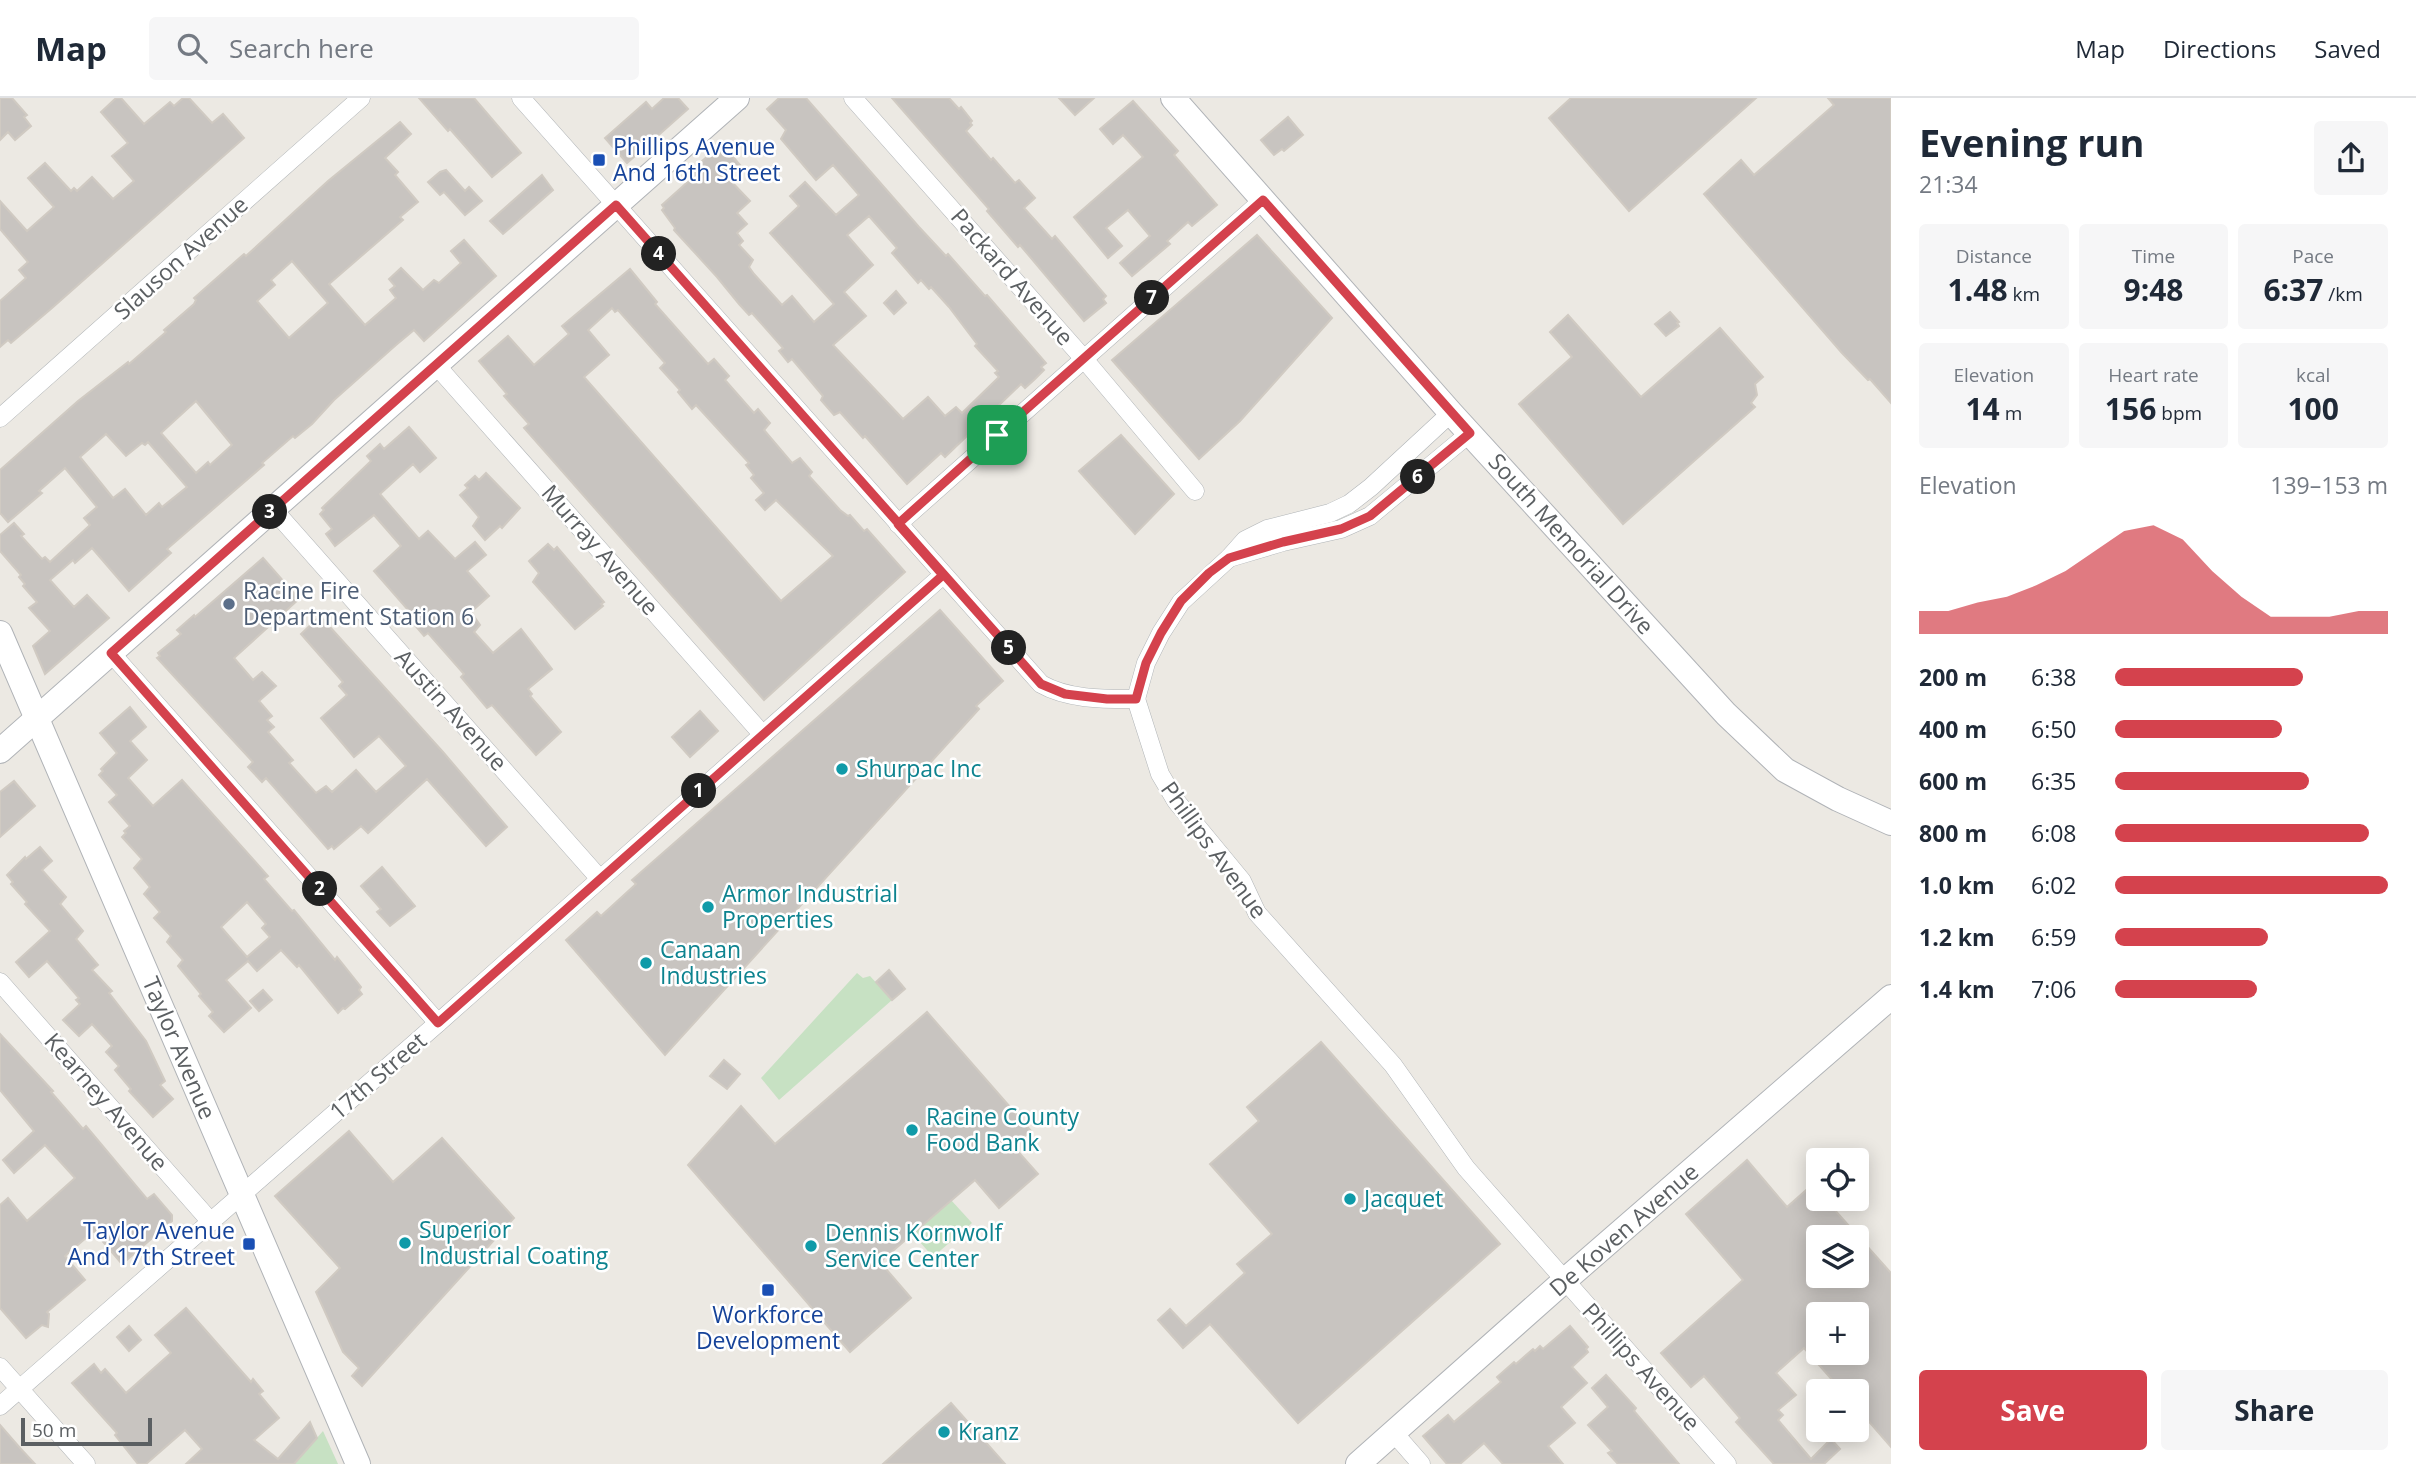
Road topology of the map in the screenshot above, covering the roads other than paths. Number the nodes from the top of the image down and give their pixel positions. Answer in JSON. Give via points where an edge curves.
{"nodes":[{"id":1,"x":361,"y":98,"type":"edge"},
{"id":2,"x":521,"y":98,"type":"edge"},
{"id":3,"x":737,"y":98,"type":"edge"},
{"id":4,"x":853,"y":98,"type":"edge"},
{"id":5,"x":1173,"y":98,"type":"edge"},
{"id":6,"x":1263,"y":200,"type":"junction"},
{"id":7,"x":616,"y":205,"type":"junction"},
{"id":8,"x":1084,"y":359,"type":"junction"},
{"id":9,"x":436,"y":365,"type":"junction"},
{"id":10,"x":1451,"y":413,"type":"junction"},
{"id":11,"x":0,"y":418,"type":"edge"},
{"id":12,"x":1470,"y":433,"type":"junction"},
{"id":13,"x":1195,"y":491,"type":"dead end"},
{"id":14,"x":274,"y":509,"type":"junction"},
{"id":15,"x":898,"y":524,"type":"junction"},
{"id":16,"x":1229,"y":558,"type":"junction"},
{"id":17,"x":943,"y":575,"type":"junction"},
{"id":18,"x":0,"y":633,"type":"edge"},
{"id":19,"x":111,"y":653,"type":"junction"},
{"id":20,"x":1136,"y":699,"type":"junction"},
{"id":21,"x":37,"y":718,"type":"junction"},
{"id":22,"x":763,"y":735,"type":"junction"},
{"id":23,"x":0,"y":751,"type":"edge"},
{"id":24,"x":1891,"y":823,"type":"edge"},
{"id":25,"x":600,"y":879,"type":"junction"},
{"id":26,"x":0,"y":982,"type":"edge"},
{"id":27,"x":1891,"y":997,"type":"edge"},
{"id":28,"x":438,"y":1023,"type":"junction"},
{"id":29,"x":242,"y":1195,"type":"junction"},
{"id":30,"x":211,"y":1222,"type":"junction"},
{"id":31,"x":1564,"y":1281,"type":"junction"},
{"id":32,"x":0,"y":1367,"type":"edge"},
{"id":33,"x":19,"y":1390,"type":"junction"},
{"id":34,"x":0,"y":1406,"type":"edge"},
{"id":35,"x":1394,"y":1433,"type":"junction"},
{"id":36,"x":86,"y":1464,"type":"edge"},
{"id":37,"x":358,"y":1464,"type":"edge"},
{"id":38,"x":1359,"y":1464,"type":"edge"},
{"id":39,"x":1421,"y":1464,"type":"edge"},
{"id":40,"x":1727,"y":1464,"type":"edge"}],
"edges":[{"from":1,"to":11,"type":"street","name":"Slauson Avenue"},
{"from":2,"to":7,"type":"street"},
{"from":3,"to":7,"type":"street"},
{"from":4,"to":8,"type":"street","name":"Packard Avenue"},
{"from":5,"to":6,"type":"street","name":"South Memorial Drive"},
{"from":6,"to":8,"type":"street"},
{"from":6,"to":10,"type":"street","name":"South Memorial Drive"},
{"from":7,"to":9,"type":"street"},
{"from":7,"to":15,"type":"street"},
{"from":8,"to":13,"type":"street","name":"Packard Avenue"},
{"from":8,"to":15,"type":"street"},
{"from":9,"to":14,"type":"street"},
{"from":9,"to":22,"type":"street","name":"Murray Avenue"},
{"from":10,"to":12,"type":"street","name":"South Memorial Drive"},
{"from":10,"to":16,"type":"street","via":[[1349,504],[1267,529],[1245,540]]},
{"from":12,"to":16,"type":"street","via":[[1370,516],[1341,529]]},
{"from":12,"to":24,"type":"street","name":"South Memorial Drive","via":[[1726,714],[1785,770]]},
{"from":14,"to":19,"type":"street"},
{"from":14,"to":25,"type":"street","name":"Austin Avenue"},
{"from":15,"to":17,"type":"street"},
{"from":16,"to":20,"type":"street","via":[[1181,601],[1146,663]]},
{"from":17,"to":20,"type":"street","via":[[1041,684],[1065,694]]},
{"from":17,"to":22,"type":"street","name":"17th Street"},
{"from":18,"to":21,"type":"street","name":"Taylor Avenue"},
{"from":19,"to":21,"type":"street"},
{"from":19,"to":28,"type":"street"},
{"from":20,"to":31,"type":"street","name":"Phillips Avenue","via":[[1160,774],[1176,801],[1242,881],[1257,913],[1393,1065],[1466,1168]]},
{"from":21,"to":23,"type":"street"},
{"from":21,"to":29,"type":"street","name":"Taylor Avenue"},
{"from":22,"to":25,"type":"street","name":"17th Street"},
{"from":25,"to":28,"type":"street","name":"17th Street"},
{"from":26,"to":30,"type":"street","name":"Kearney Avenue"},
{"from":27,"to":31,"type":"street","name":"De Koven Avenue"},
{"from":28,"to":29,"type":"street","name":"17th Street"},
{"from":29,"to":30,"type":"street","name":"17th Street"},
{"from":29,"to":37,"type":"street","name":"Taylor Avenue"},
{"from":30,"to":33,"type":"street","name":"17th Street"},
{"from":31,"to":35,"type":"street","name":"De Koven Avenue"},
{"from":31,"to":40,"type":"street","name":"Phillips Avenue"},
{"from":32,"to":33,"type":"street"},
{"from":33,"to":34,"type":"street","name":"17th Street"},
{"from":33,"to":36,"type":"street"},
{"from":35,"to":38,"type":"street","name":"De Koven Avenue"},
{"from":35,"to":39,"type":"street"}]}
